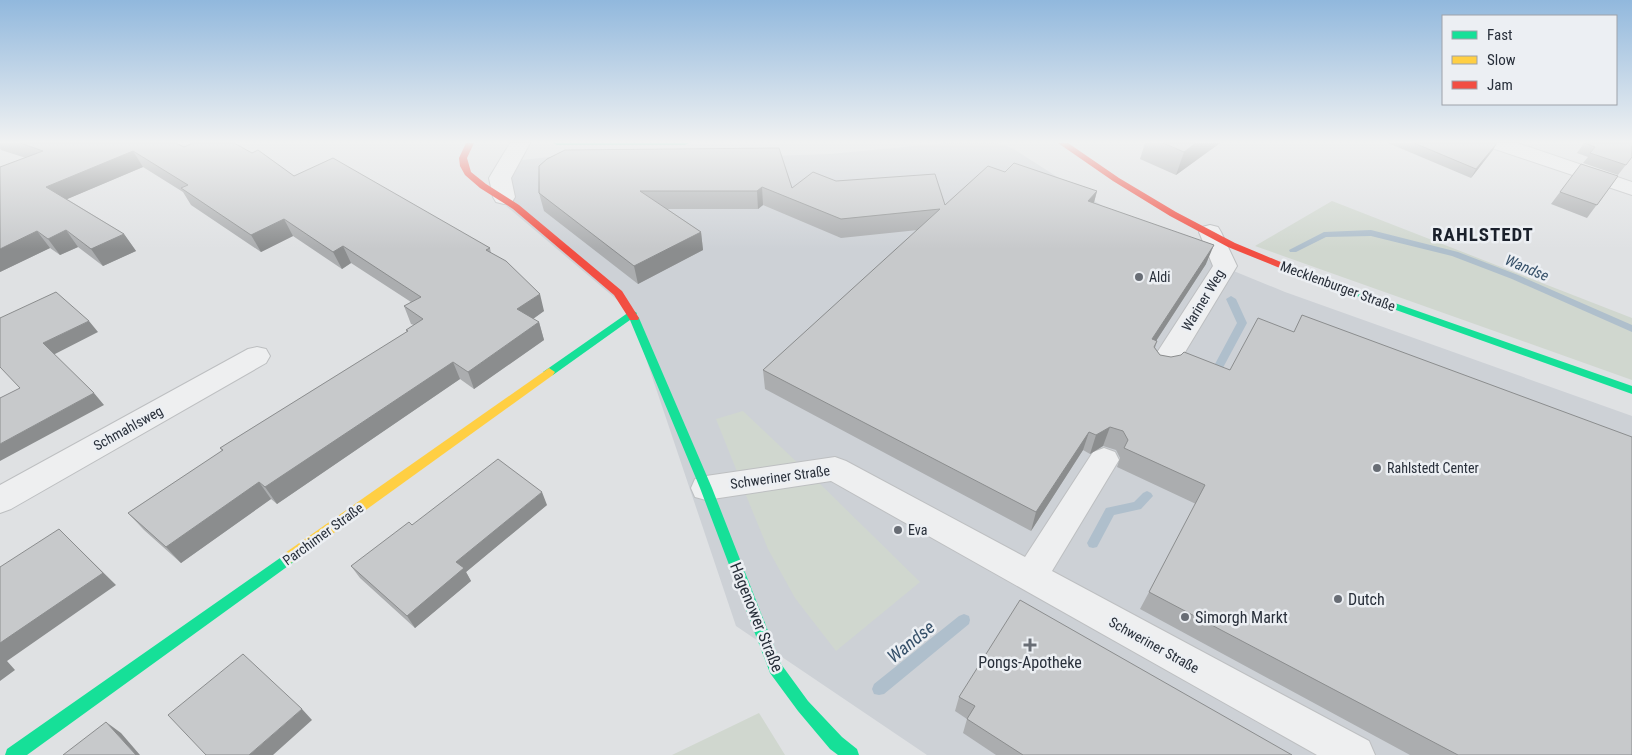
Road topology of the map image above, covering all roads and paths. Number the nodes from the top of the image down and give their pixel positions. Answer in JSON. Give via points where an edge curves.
{"nodes":[{"id":1,"x":474,"y":178,"type":"edge"},
{"id":2,"x":500,"y":178,"type":"edge"},
{"id":3,"x":1113,"y":178,"type":"edge"},
{"id":4,"x":1599,"y":178,"type":"edge"},
{"id":5,"x":1632,"y":189,"type":"edge"},
{"id":6,"x":504,"y":197,"type":"junction"},
{"id":7,"x":1210,"y":232,"type":"junction"},
{"id":8,"x":632,"y":313,"type":"junction"},
{"id":9,"x":257,"y":356,"type":"dead end"},
{"id":10,"x":1164,"y":366,"type":"edge"},
{"id":11,"x":1632,"y":390,"type":"edge"},
{"id":12,"x":1104,"y":460,"type":"dead end"},
{"id":13,"x":706,"y":488,"type":"junction"},
{"id":14,"x":0,"y":500,"type":"edge"},
{"id":15,"x":1030,"y":578,"type":"junction"},
{"id":16,"x":14,"y":755,"type":"edge"},
{"id":17,"x":851,"y":755,"type":"edge"},
{"id":18,"x":1355,"y":755,"type":"edge"}],
"edges":[{"from":1,"to":6,"type":"street"},
{"from":2,"to":6,"type":"street"},
{"from":3,"to":7,"type":"street","name":"Mecklenburger Straße","via":[[1136,194]]},
{"from":4,"to":5,"type":"street"},
{"from":6,"to":8,"type":"street","via":[[618,293]]},
{"from":7,"to":10,"type":"street","name":"Wariner Weg","via":[[1225,266]]},
{"from":7,"to":11,"type":"street","name":"Mecklenburger Straße","via":[[1277,265]]},
{"from":8,"to":13,"type":"street"},
{"from":8,"to":16,"type":"street","name":"Parchimer Straße"},
{"from":9,"to":14,"type":"street","name":"Schmahlsweg"},
{"from":12,"to":15,"type":"street"},
{"from":13,"to":15,"type":"street","name":"Schweriner Straße","via":[[835,468]]},
{"from":13,"to":17,"type":"street","name":"Hagenower Straße","via":[[775,668],[803,706]]},
{"from":15,"to":18,"type":"street","name":"Schweriner Straße"}]}
